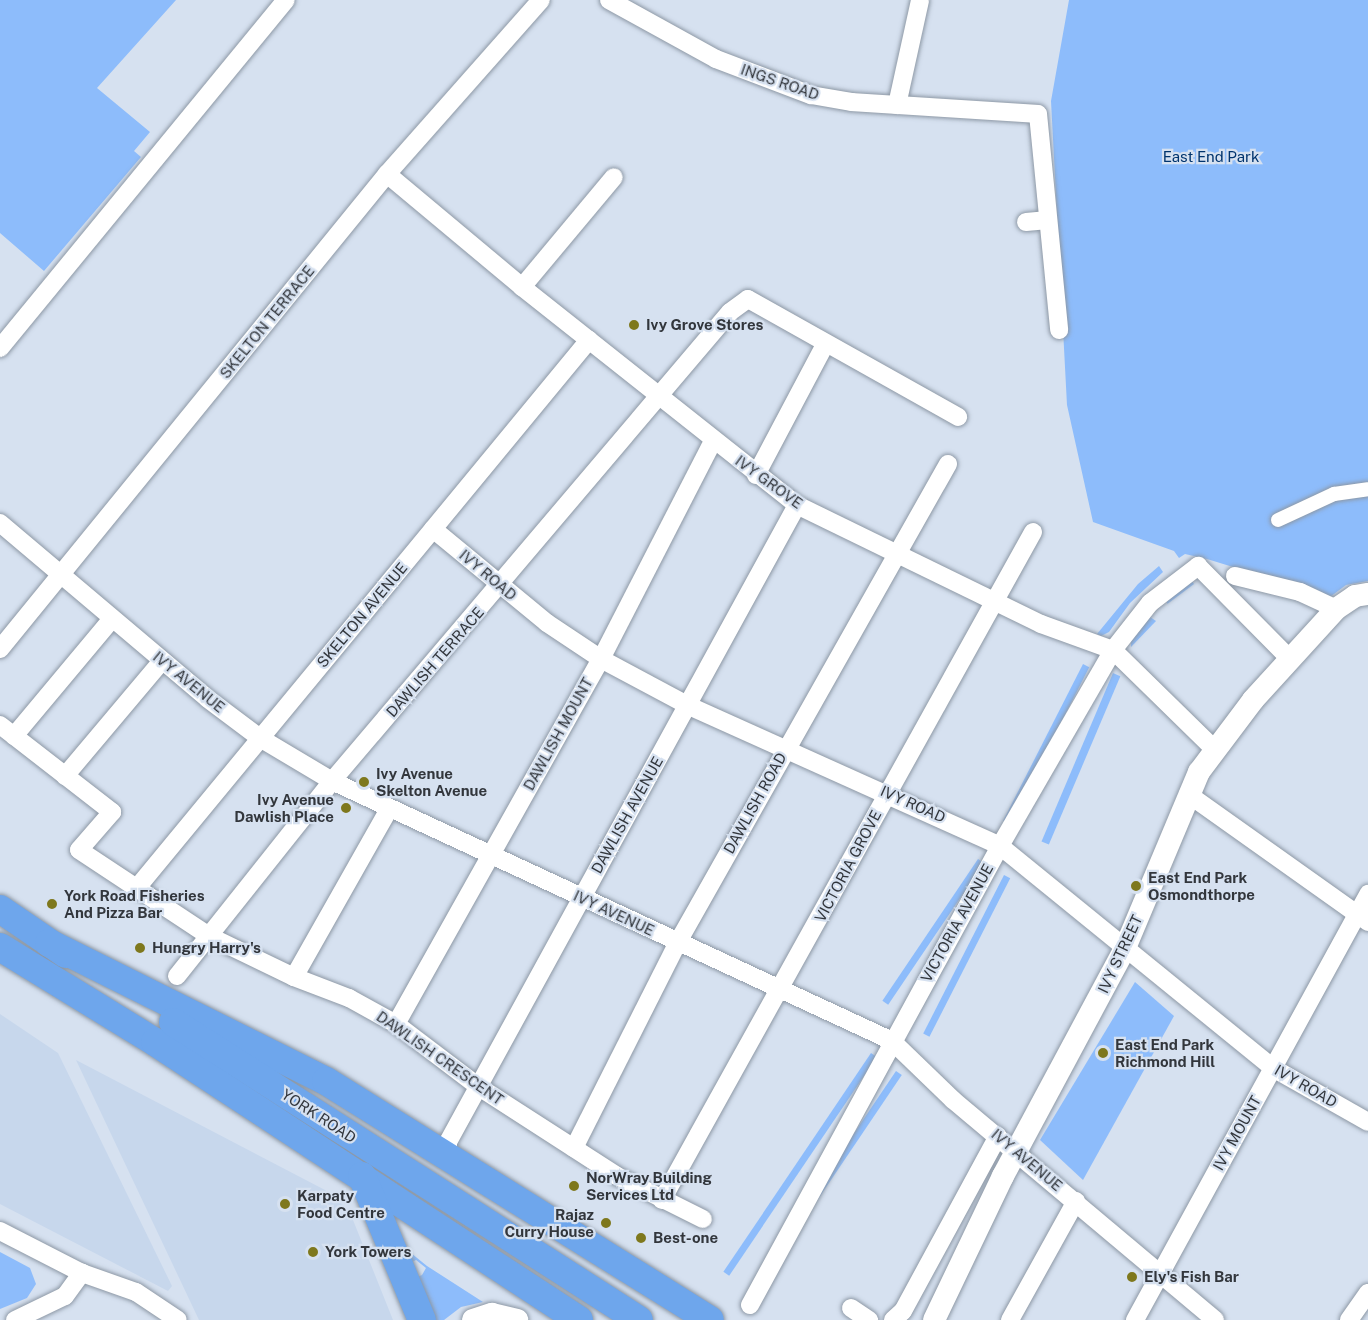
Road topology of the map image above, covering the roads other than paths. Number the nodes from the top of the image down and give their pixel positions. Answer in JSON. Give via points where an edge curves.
{"nodes":[{"id":1,"x":286,"y":0,"type":"edge"},
{"id":2,"x":541,"y":0,"type":"edge"},
{"id":3,"x":921,"y":0,"type":"edge"},
{"id":4,"x":616,"y":2,"type":"edge"},
{"id":5,"x":897,"y":105,"type":"junction"},
{"id":6,"x":387,"y":174,"type":"junction"},
{"id":7,"x":614,"y":177,"type":"dead end"},
{"id":8,"x":1048,"y":220,"type":"junction"},
{"id":9,"x":1026,"y":222,"type":"dead end"},
{"id":10,"x":522,"y":287,"type":"junction"},
{"id":11,"x":1059,"y":330,"type":"dead end"},
{"id":12,"x":589,"y":340,"type":"junction"},
{"id":13,"x":826,"y":343,"type":"junction"},
{"id":14,"x":0,"y":348,"type":"edge"},
{"id":15,"x":660,"y":397,"type":"junction"},
{"id":16,"x":958,"y":417,"type":"dead end"},
{"id":17,"x":713,"y":441,"type":"junction"},
{"id":18,"x":948,"y":464,"type":"dead end"},
{"id":19,"x":756,"y":475,"type":"junction"},
{"id":20,"x":1368,"y":489,"type":"edge"},
{"id":21,"x":797,"y":505,"type":"junction"},
{"id":22,"x":1278,"y":520,"type":"dead end"},
{"id":23,"x":0,"y":523,"type":"edge"},
{"id":24,"x":433,"y":529,"type":"junction"},
{"id":25,"x":1033,"y":532,"type":"dead end"},
{"id":26,"x":898,"y":555,"type":"junction"},
{"id":27,"x":62,"y":574,"type":"junction"},
{"id":28,"x":1235,"y":576,"type":"dead end"},
{"id":29,"x":501,"y":586,"type":"junction"},
{"id":30,"x":1368,"y":594,"type":"edge"},
{"id":31,"x":993,"y":602,"type":"junction"},
{"id":32,"x":1336,"y":609,"type":"junction"},
{"id":33,"x":112,"y":619,"type":"junction"},
{"id":34,"x":0,"y":649,"type":"edge"},
{"id":35,"x":1113,"y":650,"type":"junction"},
{"id":36,"x":601,"y":659,"type":"junction"},
{"id":37,"x":1290,"y":659,"type":"junction"},
{"id":38,"x":162,"y":661,"type":"junction"},
{"id":39,"x":689,"y":706,"type":"junction"},
{"id":40,"x":7,"y":730,"type":"edge"},
{"id":41,"x":260,"y":738,"type":"junction"},
{"id":42,"x":785,"y":748,"type":"junction"},
{"id":43,"x":1215,"y":750,"type":"junction"},
{"id":44,"x":65,"y":776,"type":"junction"},
{"id":45,"x":332,"y":781,"type":"junction"},
{"id":46,"x":888,"y":792,"type":"junction"},
{"id":47,"x":1188,"y":794,"type":"junction"},
{"id":48,"x":388,"y":809,"type":"junction"},
{"id":49,"x":1000,"y":846,"type":"junction"},
{"id":50,"x":490,"y":855,"type":"junction"},
{"id":51,"x":136,"y":889,"type":"junction"},
{"id":52,"x":1368,"y":894,"type":"edge"},
{"id":53,"x":580,"y":898,"type":"junction"},
{"id":54,"x":0,"y":909,"type":"edge"},
{"id":55,"x":1363,"y":919,"type":"edge"},
{"id":56,"x":209,"y":936,"type":"junction"},
{"id":57,"x":678,"y":942,"type":"junction"},
{"id":58,"x":50,"y":943,"type":"junction"},
{"id":59,"x":0,"y":947,"type":"edge"},
{"id":60,"x":1125,"y":948,"type":"junction"},
{"id":61,"x":177,"y":976,"type":"dead end"},
{"id":62,"x":294,"y":977,"type":"junction"},
{"id":63,"x":781,"y":990,"type":"junction"},
{"id":64,"x":396,"y":1024,"type":"junction"},
{"id":65,"x":892,"y":1041,"type":"junction"},
{"id":66,"x":1273,"y":1068,"type":"junction"},
{"id":67,"x":479,"y":1087,"type":"junction"},
{"id":68,"x":1368,"y":1122,"type":"edge"},
{"id":69,"x":998,"y":1136,"type":"junction"},
{"id":70,"x":574,"y":1148,"type":"junction"},
{"id":71,"x":1016,"y":1151,"type":"junction"},
{"id":72,"x":448,"y":1158,"type":"junction"},
{"id":73,"x":362,"y":1176,"type":"junction"},
{"id":74,"x":662,"y":1200,"type":"junction"},
{"id":75,"x":1076,"y":1201,"type":"junction"},
{"id":76,"x":703,"y":1219,"type":"dead end"},
{"id":77,"x":0,"y":1231,"type":"edge"},
{"id":78,"x":82,"y":1273,"type":"junction"},
{"id":79,"x":1161,"y":1273,"type":"junction"},
{"id":80,"x":1368,"y":1293,"type":"edge"},
{"id":81,"x":750,"y":1305,"type":"dead end"},
{"id":82,"x":851,"y":1308,"type":"dead end"},
{"id":83,"x":1357,"y":1317,"type":"edge"},
{"id":84,"x":15,"y":1320,"type":"edge"},
{"id":85,"x":178,"y":1320,"type":"edge"},
{"id":86,"x":422,"y":1320,"type":"edge"},
{"id":87,"x":472,"y":1320,"type":"edge"},
{"id":88,"x":518,"y":1320,"type":"edge"},
{"id":89,"x":579,"y":1320,"type":"edge"},
{"id":90,"x":639,"y":1320,"type":"edge"},
{"id":91,"x":710,"y":1320,"type":"edge"},
{"id":92,"x":869,"y":1320,"type":"edge"},
{"id":93,"x":893,"y":1320,"type":"edge"},
{"id":94,"x":934,"y":1320,"type":"edge"},
{"id":95,"x":1010,"y":1320,"type":"edge"},
{"id":96,"x":1135,"y":1320,"type":"edge"},
{"id":97,"x":1215,"y":1320,"type":"edge"}],
"edges":[{"from":1,"to":14,"type":"street"},
{"from":2,"to":6,"type":"street","name":"SKELTON TERRACE"},
{"from":3,"to":5,"type":"street"},
{"from":4,"to":5,"type":"street","name":"INGS ROAD","via":[[716,59],[764,79],[811,95]]},
{"from":5,"to":8,"type":"street","name":"INGS ROAD","via":[[1038,114]]},
{"from":6,"to":10,"type":"street","name":"IVY GROVE"},
{"from":6,"to":27,"type":"street","name":"SKELTON TERRACE"},
{"from":7,"to":10,"type":"street"},
{"from":8,"to":9,"type":"street"},
{"from":8,"to":11,"type":"street"},
{"from":10,"to":12,"type":"street","name":"IVY GROVE"},
{"from":12,"to":15,"type":"street","name":"IVY GROVE"},
{"from":12,"to":24,"type":"street","name":"SKELTON AVENUE"},
{"from":13,"to":15,"type":"street","name":"DAWLISH TERRACE","via":[[748,299],[730,312]]},
{"from":13,"to":16,"type":"street"},
{"from":13,"to":19,"type":"street"},
{"from":15,"to":17,"type":"street","name":"IVY GROVE"},
{"from":15,"to":29,"type":"street","name":"DAWLISH TERRACE"},
{"from":17,"to":19,"type":"street","name":"IVY GROVE"},
{"from":17,"to":36,"type":"street","name":"DAWLISH MOUNT"},
{"from":18,"to":26,"type":"street","name":"DAWLISH ROAD"},
{"from":19,"to":21,"type":"street","name":"IVY GROVE"},
{"from":20,"to":22,"type":"street","via":[[1334,494]]},
{"from":21,"to":26,"type":"street","name":"IVY GROVE"},
{"from":21,"to":39,"type":"street","name":"DAWLISH AVENUE"},
{"from":23,"to":27,"type":"street","name":"IVY AVENUE"},
{"from":24,"to":29,"type":"street","name":"IVY ROAD"},
{"from":24,"to":41,"type":"street","name":"SKELTON AVENUE"},
{"from":25,"to":31,"type":"street","name":"VICTORIA GROVE"},
{"from":26,"to":31,"type":"street","name":"IVY GROVE"},
{"from":26,"to":42,"type":"street","name":"DAWLISH ROAD"},
{"from":27,"to":33,"type":"street","name":"IVY AVENUE"},
{"from":27,"to":34,"type":"street","name":"SKELTON TERRACE"},
{"from":28,"to":32,"type":"street","via":[[1300,592]]},
{"from":29,"to":36,"type":"street","name":"IVY ROAD"},
{"from":29,"to":45,"type":"street","name":"DAWLISH TERRACE"},
{"from":30,"to":32,"type":"street","name":"IVY STREET","via":[[1355,596]]},
{"from":31,"to":35,"type":"street","name":"IVY GROVE"},
{"from":31,"to":46,"type":"street","name":"VICTORIA GROVE"},
{"from":32,"to":37,"type":"street","name":"IVY STREET"},
{"from":33,"to":38,"type":"street","name":"IVY AVENUE"},
{"from":33,"to":40,"type":"street"},
{"from":35,"to":37,"type":"street","name":"VICTORIA AVENUE","via":[[1150,603],[1198,566]]},
{"from":35,"to":43,"type":"street","name":"IVY GROVE"},
{"from":35,"to":49,"type":"street","name":"VICTORIA AVENUE"},
{"from":36,"to":39,"type":"street","name":"IVY ROAD"},
{"from":36,"to":50,"type":"street","name":"DAWLISH MOUNT"},
{"from":37,"to":43,"type":"street","name":"IVY STREET"},
{"from":38,"to":41,"type":"street","name":"IVY AVENUE"},
{"from":38,"to":44,"type":"street"},
{"from":39,"to":42,"type":"street","name":"IVY ROAD"},
{"from":39,"to":53,"type":"street","name":"DAWLISH AVENUE"},
{"from":40,"to":44,"type":"street"},
{"from":41,"to":45,"type":"street","name":"IVY AVENUE"},
{"from":41,"to":51,"type":"street","name":"SKELTON AVENUE"},
{"from":42,"to":46,"type":"street","name":"IVY ROAD"},
{"from":42,"to":57,"type":"street","name":"DAWLISH ROAD"},
{"from":43,"to":47,"type":"street","name":"IVY STREET"},
{"from":44,"to":51,"type":"street","name":"DAWLISH CRESCENT","via":[[112,812],[79,850]]},
{"from":45,"to":48,"type":"street","name":"IVY AVENUE"},
{"from":45,"to":56,"type":"street","name":"DAWLISH TERRACE"},
{"from":46,"to":49,"type":"street","name":"IVY ROAD"},
{"from":46,"to":63,"type":"street","name":"VICTORIA GROVE"},
{"from":47,"to":55,"type":"street"},
{"from":47,"to":60,"type":"street","name":"IVY STREET"},
{"from":48,"to":50,"type":"street","name":"IVY AVENUE"},
{"from":48,"to":62,"type":"street"},
{"from":49,"to":60,"type":"street","name":"IVY ROAD"},
{"from":49,"to":65,"type":"street","name":"VICTORIA AVENUE"},
{"from":50,"to":53,"type":"street","name":"IVY AVENUE"},
{"from":50,"to":64,"type":"street","name":"DAWLISH MOUNT"},
{"from":51,"to":56,"type":"street","name":"DAWLISH CRESCENT"},
{"from":52,"to":55,"type":"street","name":"IVY MOUNT"},
{"from":53,"to":57,"type":"street","name":"IVY AVENUE"},
{"from":53,"to":67,"type":"street","name":"DAWLISH AVENUE"},
{"from":54,"to":58,"type":"highway","name":"YORK ROAD"},
{"from":55,"to":66,"type":"street","name":"IVY MOUNT"},
{"from":56,"to":61,"type":"street","name":"DAWLISH TERRACE"},
{"from":56,"to":62,"type":"street","name":"DAWLISH CRESCENT"},
{"from":57,"to":63,"type":"street","name":"IVY AVENUE"},
{"from":57,"to":70,"type":"street","name":"DAWLISH ROAD"},
{"from":58,"to":72,"type":"highway","via":[[326,1081]]},
{"from":58,"to":90,"type":"highway","name":"YORK ROAD"},
{"from":59,"to":73,"type":"highway","name":"YORK ROAD"},
{"from":60,"to":66,"type":"street","name":"IVY ROAD"},
{"from":60,"to":71,"type":"street","name":"IVY STREET"},
{"from":62,"to":64,"type":"street","name":"DAWLISH CRESCENT","via":[[349,998]]},
{"from":63,"to":65,"type":"street","name":"IVY AVENUE"},
{"from":63,"to":74,"type":"street","name":"VICTORIA GROVE"},
{"from":64,"to":67,"type":"street","name":"DAWLISH CRESCENT"},
{"from":65,"to":69,"type":"street","name":"IVY AVENUE","via":[[953,1100]]},
{"from":65,"to":81,"type":"street","name":"VICTORIA AVENUE"},
{"from":66,"to":68,"type":"street","name":"IVY ROAD"},
{"from":66,"to":79,"type":"street","name":"IVY MOUNT"},
{"from":67,"to":70,"type":"street","name":"DAWLISH CRESCENT"},
{"from":67,"to":72,"type":"street","name":"DAWLISH AVENUE","via":[[448,1142]]},
{"from":69,"to":71,"type":"street","name":"IVY AVENUE"},
{"from":69,"to":93,"type":"street","via":[[903,1311]]},
{"from":70,"to":74,"type":"street","name":"DAWLISH CRESCENT"},
{"from":71,"to":75,"type":"street","name":"IVY AVENUE"},
{"from":71,"to":94,"type":"street","name":"IVY STREET"},
{"from":72,"to":91,"type":"highway"},
{"from":73,"to":86,"type":"highway"},
{"from":73,"to":89,"type":"highway","name":"YORK ROAD"},
{"from":74,"to":76,"type":"street","name":"DAWLISH CRESCENT"},
{"from":75,"to":79,"type":"street","name":"IVY AVENUE"},
{"from":75,"to":95,"type":"street"},
{"from":77,"to":78,"type":"street"},
{"from":78,"to":84,"type":"street","via":[[65,1296]]},
{"from":78,"to":85,"type":"street","via":[[136,1292]]},
{"from":79,"to":96,"type":"street","name":"IVY MOUNT"},
{"from":79,"to":97,"type":"street","name":"IVY AVENUE"},
{"from":80,"to":83,"type":"street"},
{"from":82,"to":92,"type":"street"},
{"from":87,"to":88,"type":"street","via":[[492,1314]]}]}
